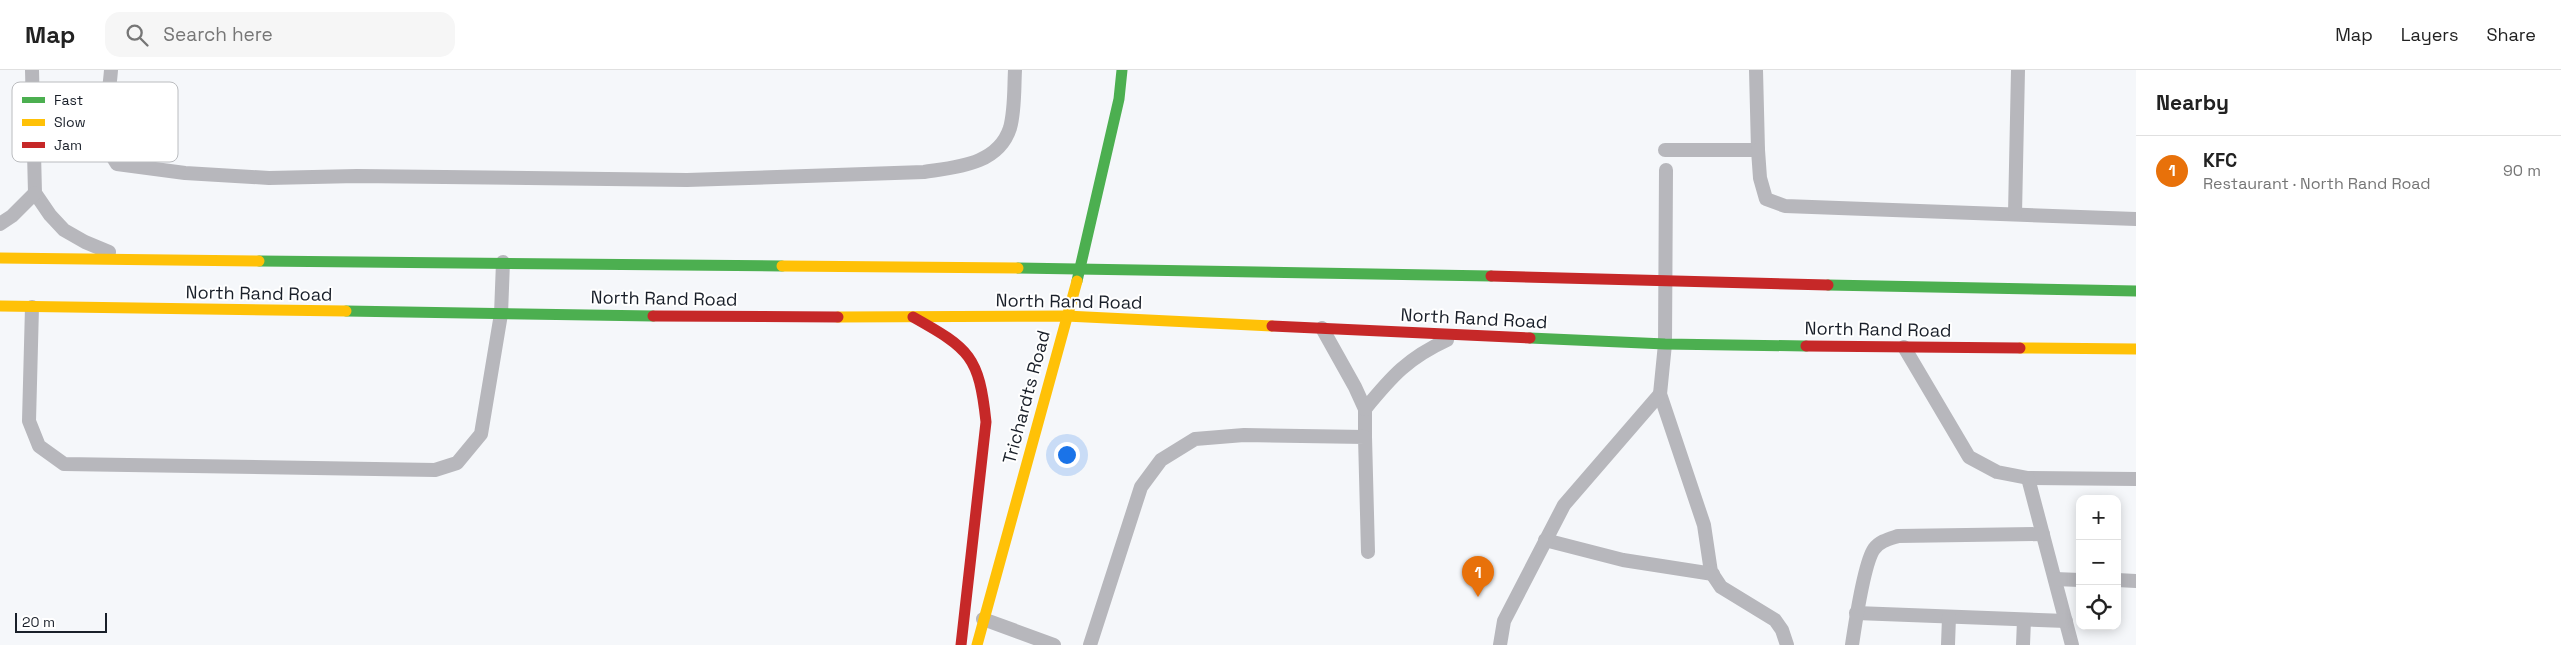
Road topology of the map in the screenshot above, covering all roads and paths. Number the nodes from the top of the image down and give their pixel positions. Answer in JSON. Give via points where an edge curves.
{"nodes":[{"id":1,"x":1015,"y":70,"type":"edge"},
{"id":2,"x":1122,"y":70,"type":"edge"},
{"id":3,"x":1756,"y":70,"type":"edge"},
{"id":4,"x":2018,"y":70,"type":"edge"},
{"id":5,"x":1665,"y":150,"type":"dead end"},
{"id":6,"x":1758,"y":150,"type":"junction"},
{"id":7,"x":34,"y":162,"type":"edge"},
{"id":8,"x":115,"y":162,"type":"edge"},
{"id":9,"x":1666,"y":170,"type":"dead end"},
{"id":10,"x":35,"y":193,"type":"junction"},
{"id":11,"x":2015,"y":214,"type":"junction"},
{"id":12,"x":2136,"y":219,"type":"edge"},
{"id":13,"x":0,"y":224,"type":"edge"},
{"id":14,"x":0,"y":258,"type":"edge"},
{"id":15,"x":129,"y":259,"type":"junction"},
{"id":16,"x":503,"y":262,"type":"junction"},
{"id":17,"x":1080,"y":269,"type":"junction"},
{"id":18,"x":1666,"y":282,"type":"junction"},
{"id":19,"x":2136,"y":291,"type":"edge"},
{"id":20,"x":0,"y":306,"type":"edge"},
{"id":21,"x":32,"y":307,"type":"junction"},
{"id":22,"x":502,"y":314,"type":"junction"},
{"id":23,"x":911,"y":316,"type":"junction"},
{"id":24,"x":1066,"y":316,"type":"junction"},
{"id":25,"x":1322,"y":328,"type":"junction"},
{"id":26,"x":1458,"y":334,"type":"junction"},
{"id":27,"x":1664,"y":344,"type":"junction"},
{"id":28,"x":1904,"y":347,"type":"junction"},
{"id":29,"x":2136,"y":349,"type":"edge"},
{"id":30,"x":1660,"y":394,"type":"junction"},
{"id":31,"x":1365,"y":409,"type":"junction"},
{"id":32,"x":1365,"y":437,"type":"junction"},
{"id":33,"x":2028,"y":478,"type":"junction"},
{"id":34,"x":2136,"y":479,"type":"edge"},
{"id":35,"x":2043,"y":534,"type":"junction"},
{"id":36,"x":1546,"y":540,"type":"junction"},
{"id":37,"x":1368,"y":552,"type":"dead end"},
{"id":38,"x":1713,"y":574,"type":"junction"},
{"id":39,"x":2055,"y":579,"type":"junction"},
{"id":40,"x":2076,"y":580,"type":"edge"},
{"id":41,"x":2121,"y":580,"type":"edge"},
{"id":42,"x":2136,"y":581,"type":"edge"},
{"id":43,"x":1856,"y":613,"type":"junction"},
{"id":44,"x":1949,"y":617,"type":"junction"},
{"id":45,"x":983,"y":619,"type":"junction"},
{"id":46,"x":2024,"y":620,"type":"junction"},
{"id":47,"x":2066,"y":622,"type":"junction"},
{"id":48,"x":961,"y":645,"type":"edge"},
{"id":49,"x":977,"y":645,"type":"edge"},
{"id":50,"x":1054,"y":645,"type":"edge"},
{"id":51,"x":1090,"y":645,"type":"edge"},
{"id":52,"x":1500,"y":645,"type":"edge"},
{"id":53,"x":1787,"y":645,"type":"edge"},
{"id":54,"x":1852,"y":645,"type":"edge"},
{"id":55,"x":1948,"y":645,"type":"edge"},
{"id":56,"x":2023,"y":645,"type":"edge"},
{"id":57,"x":2072,"y":645,"type":"edge"}],
"edges":[{"from":1,"to":8,"type":"lane","via":[[1010,128],[993,155],[961,166],[924,172],[687,180],[269,178],[184,173]]},
{"from":2,"to":17,"type":"main road","name":"Trichardts Road","via":[[1119,99]]},
{"from":3,"to":6,"type":"lane"},
{"from":4,"to":11,"type":"lane"},
{"from":5,"to":6,"type":"lane"},
{"from":6,"to":11,"type":"lane","via":[[1760,178],[1766,199],[1785,206]]},
{"from":7,"to":10,"type":"lane"},
{"from":9,"to":18,"type":"lane"},
{"from":10,"to":13,"type":"lane"},
{"from":10,"to":15,"type":"lane","via":[[64,230]]},
{"from":11,"to":12,"type":"lane"},
{"from":14,"to":15,"type":"main road","name":"North Rand Road"},
{"from":15,"to":16,"type":"main road","name":"North Rand Road"},
{"from":16,"to":17,"type":"main road","name":"North Rand Road"},
{"from":16,"to":22,"type":"lane"},
{"from":17,"to":18,"type":"main road","name":"North Rand Road","via":[[1464,275]]},
{"from":17,"to":24,"type":"main road","name":"Trichardts Road"},
{"from":18,"to":19,"type":"main road","name":"North Rand Road"},
{"from":18,"to":27,"type":"lane"},
{"from":20,"to":21,"type":"main road","name":"North Rand Road"},
{"from":21,"to":22,"type":"main road","name":"North Rand Road"},
{"from":21,"to":22,"type":"lane","via":[[29,421],[40,446],[64,464],[425,470],[458,463],[481,434]]},
{"from":22,"to":23,"type":"main road","name":"North Rand Road"},
{"from":23,"to":24,"type":"main road","name":"North Rand Road"},
{"from":23,"to":48,"type":"main road","via":[[960,344],[974,360],[982,385],[986,422]]},
{"from":24,"to":25,"type":"main road","name":"North Rand Road"},
{"from":24,"to":45,"type":"main road","name":"Trichardts Road"},
{"from":25,"to":26,"type":"main road","name":"North Rand Road"},
{"from":25,"to":31,"type":"lane"},
{"from":26,"to":27,"type":"main road","name":"North Rand Road"},
{"from":26,"to":31,"type":"lane","via":[[1423,351],[1395,372]]},
{"from":27,"to":28,"type":"main road","name":"North Rand Road"},
{"from":27,"to":30,"type":"lane"},
{"from":28,"to":29,"type":"main road","name":"North Rand Road"},
{"from":28,"to":33,"type":"lane","via":[[1970,457],[1997,472]]},
{"from":30,"to":36,"type":"lane","via":[[1564,505]]},
{"from":30,"to":38,"type":"lane","via":[[1704,526]]},
{"from":31,"to":32,"type":"lane"},
{"from":32,"to":37,"type":"lane"},
{"from":32,"to":51,"type":"lane","via":[[1244,435],[1195,439],[1161,460],[1141,487]]},
{"from":33,"to":34,"type":"lane"},
{"from":33,"to":35,"type":"lane"},
{"from":35,"to":39,"type":"lane"},
{"from":35,"to":43,"type":"lane","via":[[1898,536],[1881,541],[1873,550]]},
{"from":36,"to":38,"type":"lane","via":[[1623,560]]},
{"from":36,"to":52,"type":"lane","via":[[1504,621]]},
{"from":38,"to":53,"type":"lane","via":[[1721,587],[1775,620]]},
{"from":39,"to":40,"type":"lane"},
{"from":39,"to":47,"type":"lane"},
{"from":41,"to":42,"type":"lane"},
{"from":43,"to":44,"type":"lane"},
{"from":43,"to":54,"type":"lane"},
{"from":44,"to":46,"type":"lane"},
{"from":44,"to":55,"type":"lane"},
{"from":45,"to":49,"type":"main road","name":"Trichardts Road"},
{"from":45,"to":50,"type":"lane"},
{"from":46,"to":47,"type":"lane"},
{"from":46,"to":56,"type":"lane"},
{"from":47,"to":57,"type":"lane"}]}
